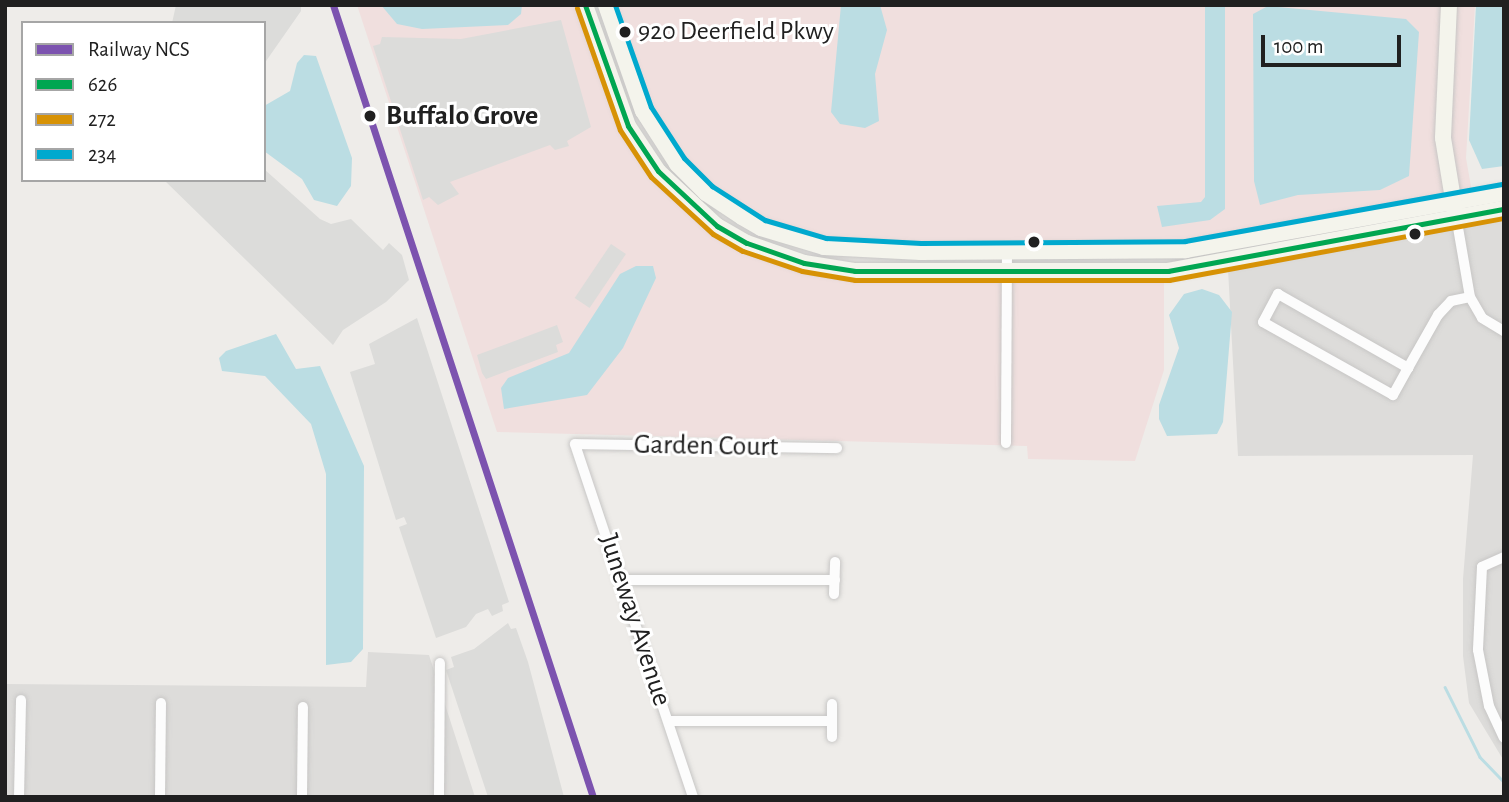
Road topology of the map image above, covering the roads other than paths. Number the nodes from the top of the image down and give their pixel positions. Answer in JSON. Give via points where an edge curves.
{"nodes":[{"id":1,"x":585,"y":5,"type":"edge"},
{"id":2,"x":606,"y":5,"type":"edge"},
{"id":3,"x":1450,"y":5,"type":"edge"},
{"id":4,"x":1504,"y":193,"type":"edge"},
{"id":5,"x":1454,"y":209,"type":"junction"},
{"id":6,"x":1504,"y":209,"type":"edge"},
{"id":7,"x":1007,"y":252,"type":"junction"},
{"id":8,"x":1006,"y":272,"type":"junction"},
{"id":9,"x":1471,"y":297,"type":"junction"},
{"id":10,"x":1504,"y":331,"type":"edge"},
{"id":11,"x":1408,"y":368,"type":"junction"},
{"id":12,"x":1006,"y":443,"type":"dead end"},
{"id":13,"x":575,"y":444,"type":"joint"},
{"id":14,"x":837,"y":448,"type":"dead end"},
{"id":15,"x":1504,"y":557,"type":"edge"},
{"id":16,"x":835,"y":562,"type":"dead end"},
{"id":17,"x":623,"y":580,"type":"junction"},
{"id":18,"x":835,"y":580,"type":"junction"},
{"id":19,"x":834,"y":594,"type":"dead end"},
{"id":20,"x":440,"y":663,"type":"dead end"},
{"id":21,"x":20,"y":700,"type":"dead end"},
{"id":22,"x":161,"y":703,"type":"dead end"},
{"id":23,"x":832,"y":704,"type":"dead end"},
{"id":24,"x":303,"y":706,"type":"dead end"},
{"id":25,"x":669,"y":721,"type":"junction"},
{"id":26,"x":832,"y":721,"type":"junction"},
{"id":27,"x":832,"y":737,"type":"dead end"},
{"id":28,"x":1504,"y":738,"type":"edge"},
{"id":29,"x":19,"y":797,"type":"edge"},
{"id":30,"x":160,"y":797,"type":"edge"},
{"id":31,"x":302,"y":797,"type":"edge"},
{"id":32,"x":439,"y":797,"type":"edge"},
{"id":33,"x":694,"y":797,"type":"edge"}],
"edges":[{"from":1,"to":8,"type":"main road","via":[[628,127],[677,193],[717,226],[772,254],[836,269]]},
{"from":2,"to":7,"type":"main road","via":[[633,87],[658,137],[706,193],[741,217],[761,228],[824,247]]},
{"from":3,"to":5,"type":"main road","via":[[1443,138]]},
{"from":4,"to":5,"type":"main road"},
{"from":5,"to":6,"type":"main road"},
{"from":5,"to":7,"type":"main road","via":[[1186,250]]},
{"from":5,"to":8,"type":"main road","via":[[1200,268]]},
{"from":5,"to":9,"type":"street"},
{"from":7,"to":8,"type":"street"},
{"from":8,"to":12,"type":"street"},
{"from":9,"to":10,"type":"street","via":[[1482,318]]},
{"from":9,"to":11,"type":"street","via":[[1451,301],[1438,315]]},
{"from":11,"to":11,"type":"street","via":[[1393,395],[1263,322],[1278,294]]},
{"from":13,"to":14,"type":"street","name":"Garden Court"},
{"from":13,"to":17,"type":"street","name":"Juneway Avenue"},
{"from":15,"to":28,"type":"street","via":[[1489,562],[1480,576],[1479,650],[1489,706]]},
{"from":16,"to":18,"type":"street"},
{"from":17,"to":18,"type":"street"},
{"from":17,"to":25,"type":"street","name":"Juneway Avenue"},
{"from":18,"to":19,"type":"street"},
{"from":20,"to":32,"type":"street"},
{"from":21,"to":29,"type":"street"},
{"from":22,"to":30,"type":"street"},
{"from":23,"to":26,"type":"street"},
{"from":24,"to":31,"type":"street"},
{"from":25,"to":26,"type":"street"},
{"from":25,"to":33,"type":"street","name":"Juneway Avenue"},
{"from":26,"to":27,"type":"street"}]}
